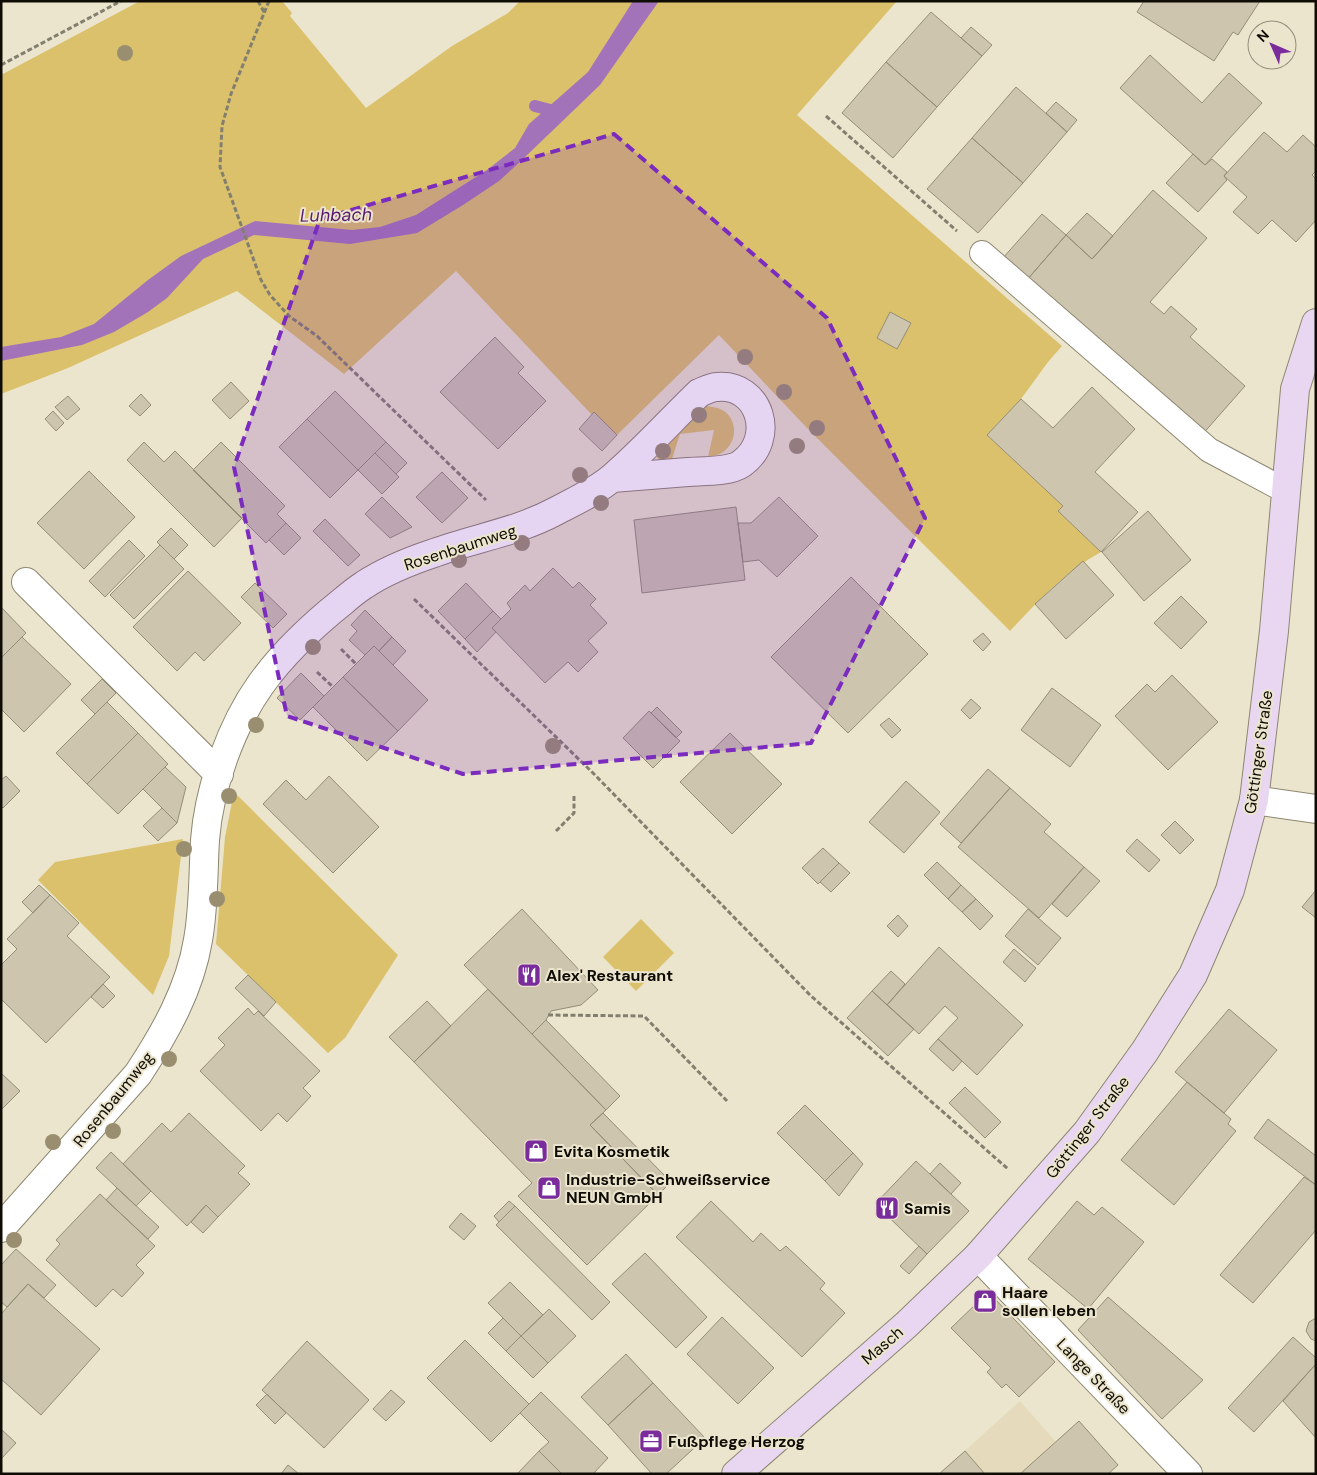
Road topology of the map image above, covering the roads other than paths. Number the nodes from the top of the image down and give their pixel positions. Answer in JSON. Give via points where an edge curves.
{"nodes":[{"id":1,"x":982,"y":253,"type":"road end"},
{"id":2,"x":1316,"y":323,"type":"edge"},
{"id":3,"x":612,"y":478,"type":"junction"},
{"id":4,"x":1286,"y":491,"type":"junction"},
{"id":5,"x":26,"y":582,"type":"dead end"},
{"id":6,"x":219,"y":774,"type":"junction"},
{"id":7,"x":1254,"y":800,"type":"junction"},
{"id":8,"x":1316,"y":809,"type":"edge"},
{"id":9,"x":1027,"y":1200,"type":"joint"},
{"id":10,"x":1,"y":1228,"type":"edge"},
{"id":11,"x":978,"y":1256,"type":"junction"},
{"id":12,"x":736,"y":1474,"type":"edge"},
{"id":13,"x":1188,"y":1474,"type":"edge"}],
"edges":[{"from":1,"to":4,"type":"lane","via":[[1209,450]]},
{"from":2,"to":4,"type":"street","name":"Göttinger Straße","via":[[1295,389]]},
{"from":3,"to":3,"type":"street","name":"Rosenbaumweg","via":[[699,393],[716,387],[735,389],[751,400],[760,416],[761,435],[754,452],[739,465]]},
{"from":3,"to":6,"type":"street","name":"Rosenbaumweg","via":[[529,524],[434,553],[363,585],[305,634],[260,685],[238,724]]},
{"from":4,"to":7,"type":"street","name":"Göttinger Straße","via":[[1274,632]]},
{"from":5,"to":6,"type":"street"},
{"from":6,"to":10,"type":"street","name":"Rosenbaumweg","via":[[205,837],[198,940],[178,1006],[138,1074]]},
{"from":7,"to":8,"type":"street"},
{"from":7,"to":9,"type":"street","name":"Göttinger Straße","via":[[1230,890],[1193,975],[1118,1090],[1087,1132]]},
{"from":9,"to":11,"type":"street","name":"Masch"},
{"from":11,"to":12,"type":"street","name":"Masch","via":[[906,1325]]},
{"from":11,"to":13,"type":"street","name":"Lange Straße"}]}
